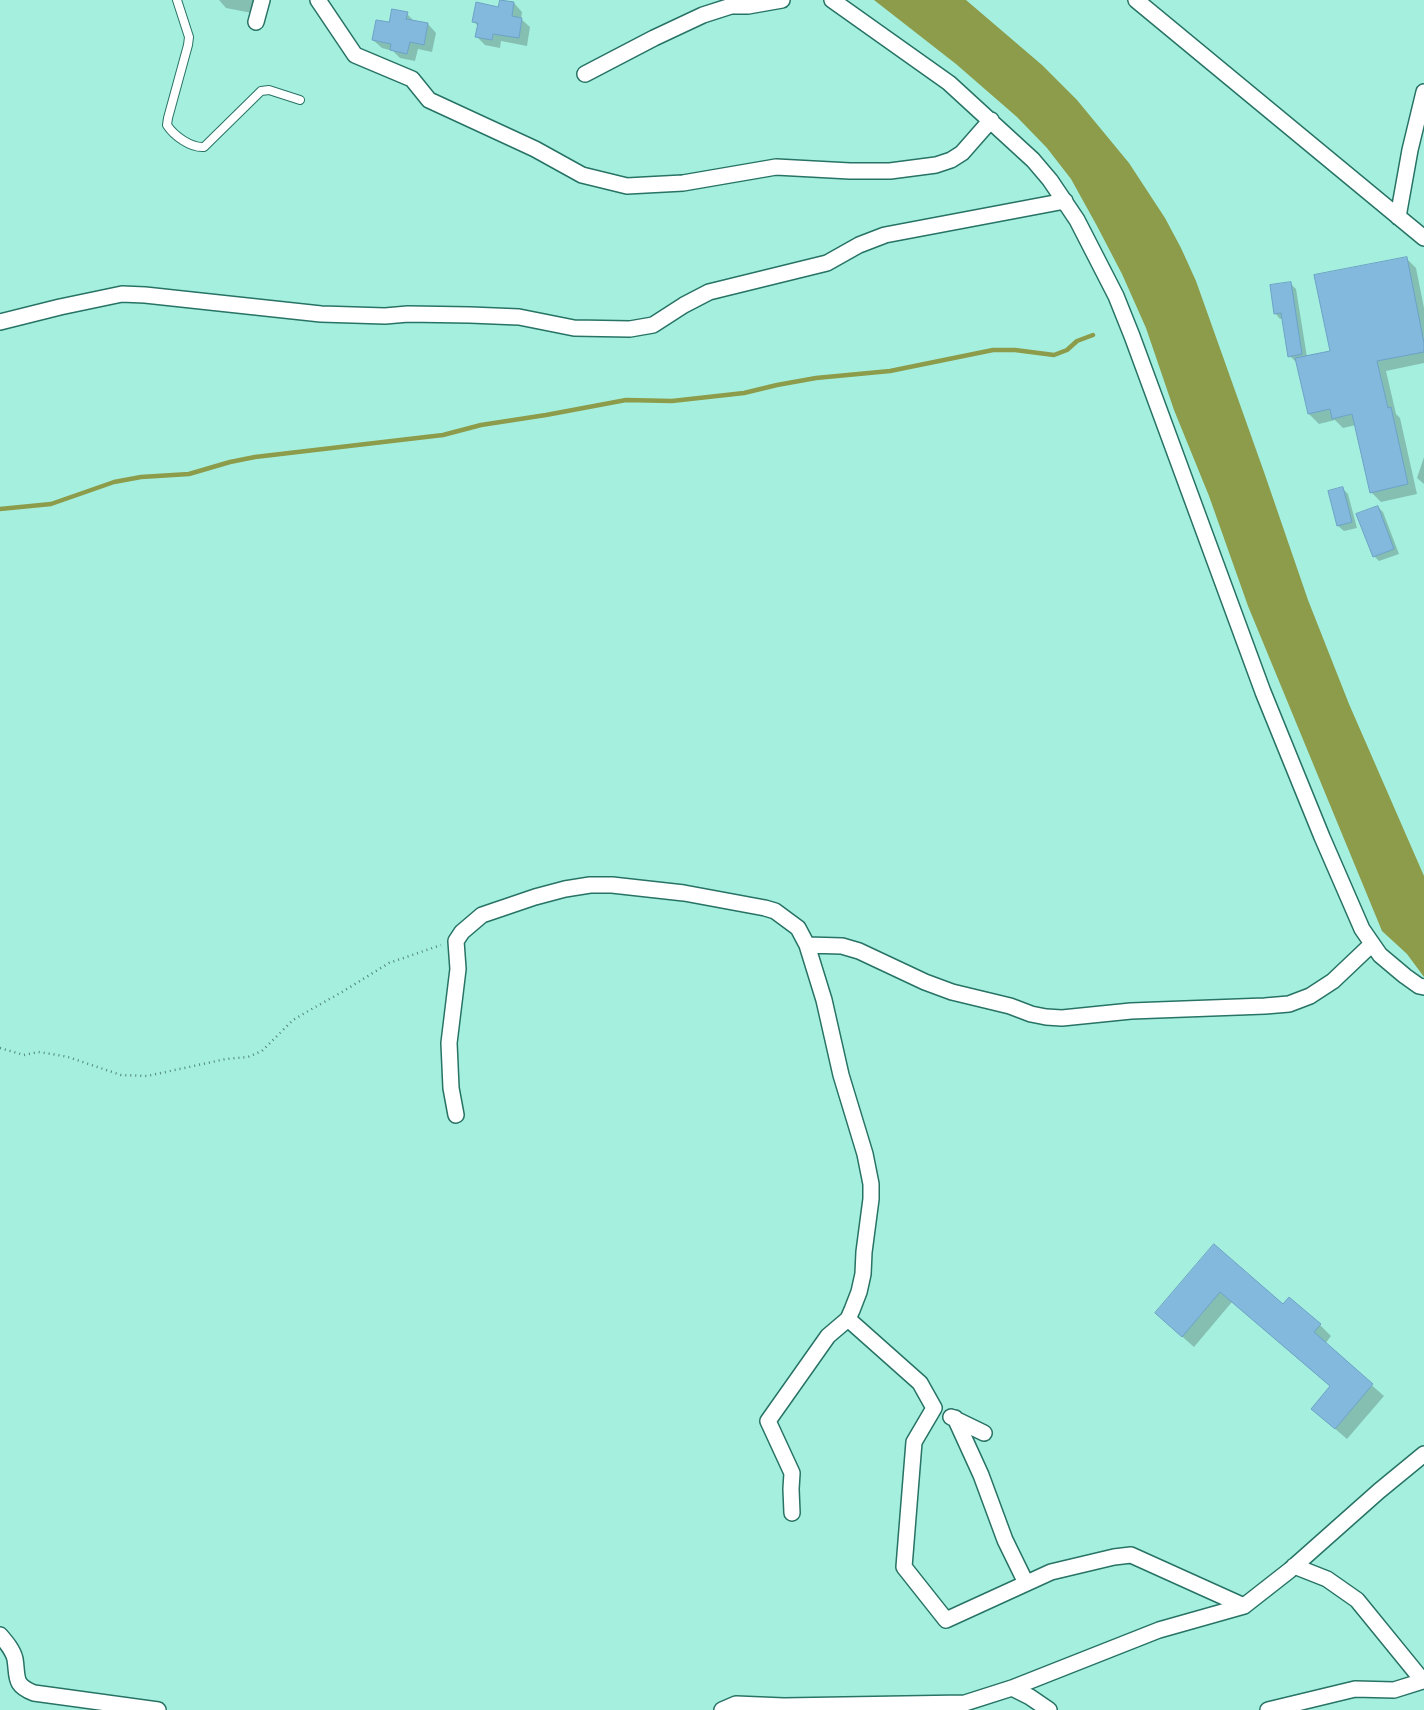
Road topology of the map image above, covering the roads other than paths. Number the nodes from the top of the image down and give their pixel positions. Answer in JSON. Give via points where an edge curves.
{"nodes":[{"id":1,"x":177,"y":0,"type":"edge"},
{"id":2,"x":262,"y":0,"type":"edge"},
{"id":3,"x":318,"y":0,"type":"edge"},
{"id":4,"x":782,"y":0,"type":"edge"},
{"id":5,"x":832,"y":0,"type":"edge"},
{"id":6,"x":1136,"y":0,"type":"edge"},
{"id":7,"x":256,"y":22,"type":"dead end"},
{"id":8,"x":585,"y":74,"type":"dead end"},
{"id":9,"x":1424,"y":92,"type":"edge"},
{"id":10,"x":300,"y":100,"type":"dead end"},
{"id":11,"x":991,"y":120,"type":"junction"},
{"id":12,"x":1065,"y":201,"type":"junction"},
{"id":13,"x":1398,"y":216,"type":"junction"},
{"id":14,"x":1424,"y":238,"type":"edge"},
{"id":15,"x":0,"y":322,"type":"edge"},
{"id":16,"x":1372,"y":944,"type":"junction"},
{"id":17,"x":806,"y":945,"type":"junction"},
{"id":18,"x":1424,"y":986,"type":"edge"},
{"id":19,"x":456,"y":1116,"type":"dead end"},
{"id":20,"x":848,"y":1319,"type":"junction"},
{"id":21,"x":934,"y":1408,"type":"junction"},
{"id":22,"x":954,"y":1418,"type":"junction"},
{"id":23,"x":984,"y":1433,"type":"dead end"},
{"id":24,"x":1424,"y":1454,"type":"edge"},
{"id":25,"x":792,"y":1513,"type":"dead end"},
{"id":26,"x":1294,"y":1566,"type":"junction"},
{"id":27,"x":1026,"y":1583,"type":"junction"},
{"id":28,"x":1244,"y":1606,"type":"junction"},
{"id":29,"x":0,"y":1636,"type":"edge"},
{"id":30,"x":1423,"y":1681,"type":"edge"},
{"id":31,"x":1012,"y":1688,"type":"junction"},
{"id":32,"x":979,"y":1705,"type":"edge"},
{"id":33,"x":158,"y":1710,"type":"edge"},
{"id":34,"x":722,"y":1710,"type":"edge"},
{"id":35,"x":1049,"y":1710,"type":"edge"},
{"id":36,"x":1268,"y":1710,"type":"edge"}],
"edges":[{"from":1,"to":10,"type":"lane","via":[[189,37],[168,118],[167,125],[171,131],[198,148],[204,147],[261,91],[269,90]]},
{"from":2,"to":7,"type":"street"},
{"from":3,"to":11,"type":"street","via":[[355,55],[412,79],[430,100],[535,149],[582,175],[627,186],[683,183],[776,167],[890,171],[936,165],[962,153]]},
{"from":4,"to":8,"type":"street","via":[[731,6],[703,15]]},
{"from":5,"to":11,"type":"street","via":[[949,83]]},
{"from":6,"to":13,"type":"street"},
{"from":9,"to":13,"type":"street"},
{"from":11,"to":12,"type":"street","via":[[1033,160]]},
{"from":12,"to":15,"type":"street","via":[[885,235],[827,263],[709,292],[653,326],[630,329],[574,328],[519,317],[321,314],[122,294]]},
{"from":12,"to":16,"type":"street","via":[[1116,296],[1263,692],[1322,837],[1362,929]]},
{"from":13,"to":14,"type":"street"},
{"from":16,"to":17,"type":"street","via":[[1333,981],[1310,996],[1289,1004],[1131,1011],[1062,1018],[1032,1014],[952,992],[860,950]]},
{"from":16,"to":18,"type":"street","via":[[1405,976]]},
{"from":17,"to":19,"type":"street","via":[[798,928],[775,911],[684,893],[612,885],[565,889],[482,915],[456,941],[458,969],[449,1043]]},
{"from":17,"to":20,"type":"street","via":[[824,1000],[871,1184],[863,1274]]},
{"from":20,"to":21,"type":"street","via":[[920,1383]]},
{"from":20,"to":25,"type":"street","via":[[828,1336],[768,1421],[792,1473]]},
{"from":21,"to":22,"type":"street"},
{"from":21,"to":27,"type":"street","via":[[914,1442],[904,1568],[946,1620]]},
{"from":22,"to":23,"type":"street"},
{"from":22,"to":27,"type":"street"},
{"from":24,"to":26,"type":"street"},
{"from":26,"to":28,"type":"street"},
{"from":26,"to":30,"type":"street","via":[[1327,1580],[1357,1600]]},
{"from":27,"to":28,"type":"street","via":[[1051,1572],[1131,1555]]},
{"from":28,"to":31,"type":"street","via":[[1159,1630]]},
{"from":29,"to":33,"type":"street","via":[[12,1650],[20,1685],[34,1694]]},
{"from":30,"to":36,"type":"street","via":[[1394,1690],[1355,1689]]},
{"from":31,"to":32,"type":"street"},
{"from":31,"to":35,"type":"street"},
{"from":32,"to":34,"type":"street","via":[[736,1704]]}]}
